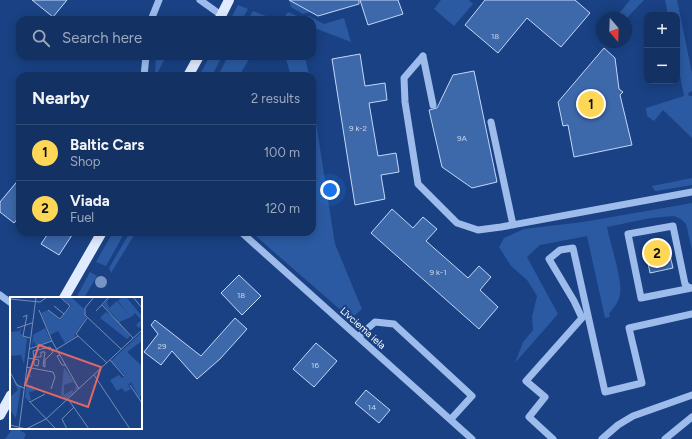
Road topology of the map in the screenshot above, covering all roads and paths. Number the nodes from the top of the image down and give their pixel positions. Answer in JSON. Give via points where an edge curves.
{"nodes":[{"id":1,"x":158,"y":0,"type":"edge"},
{"id":2,"x":200,"y":0,"type":"edge"},
{"id":3,"x":229,"y":0,"type":"edge"},
{"id":4,"x":152,"y":16,"type":"edge"},
{"id":5,"x":218,"y":16,"type":"edge"},
{"id":6,"x":221,"y":16,"type":"edge"},
{"id":7,"x":146,"y":60,"type":"edge"},
{"id":8,"x":197,"y":60,"type":"edge"},
{"id":9,"x":144,"y":72,"type":"edge"},
{"id":10,"x":190,"y":72,"type":"edge"},
{"id":11,"x":433,"y":105,"type":"dead end"},
{"id":12,"x":491,"y":122,"type":"dead end"},
{"id":13,"x":692,"y":192,"type":"edge"},
{"id":14,"x":513,"y":225,"type":"junction"},
{"id":15,"x":100,"y":236,"type":"edge"},
{"id":16,"x":245,"y":236,"type":"edge"},
{"id":17,"x":692,"y":288,"type":"edge"},
{"id":18,"x":0,"y":295,"type":"edge"},
{"id":19,"x":65,"y":297,"type":"edge"},
{"id":20,"x":10,"y":302,"type":"edge"},
{"id":21,"x":692,"y":314,"type":"edge"},
{"id":22,"x":358,"y":337,"type":"junction"},
{"id":23,"x":692,"y":395,"type":"edge"},
{"id":24,"x":10,"y":397,"type":"edge"},
{"id":25,"x":0,"y":415,"type":"edge"},
{"id":26,"x":692,"y":417,"type":"edge"},
{"id":27,"x":451,"y":419,"type":"junction"},
{"id":28,"x":472,"y":439,"type":"edge"},
{"id":29,"x":553,"y":439,"type":"edge"},
{"id":30,"x":602,"y":439,"type":"edge"},
{"id":31,"x":665,"y":439,"type":"edge"}],
"edges":[{"from":1,"to":4,"type":"street"},
{"from":2,"to":5,"type":"street"},
{"from":3,"to":6,"type":"main road"},
{"from":7,"to":9,"type":"street"},
{"from":8,"to":10,"type":"main road"},
{"from":11,"to":14,"type":"street","via":[[423,56],[404,78],[405,102],[418,184],[457,223],[478,230]]},
{"from":12,"to":14,"type":"street"},
{"from":13,"to":14,"type":"street"},
{"from":15,"to":19,"type":"main road"},
{"from":16,"to":22,"type":"street","name":"Līvciema iela"},
{"from":17,"to":17,"type":"street","via":[[685,284],[672,226],[628,234],[641,298]]},
{"from":18,"to":20,"type":"street"},
{"from":21,"to":29,"type":"street","via":[[629,328],[642,383],[605,392],[573,248],[560,250],[549,259],[582,318],[526,381],[545,397],[529,417]]},
{"from":22,"to":27,"type":"street","name":"Līvciema iela"},
{"from":22,"to":27,"type":"street","via":[[375,322],[394,324],[472,396]]},
{"from":23,"to":30,"type":"street","via":[[633,416]]},
{"from":24,"to":25,"type":"main road"},
{"from":26,"to":31,"type":"street"},
{"from":27,"to":28,"type":"street","name":"Līvciema iela"}]}
